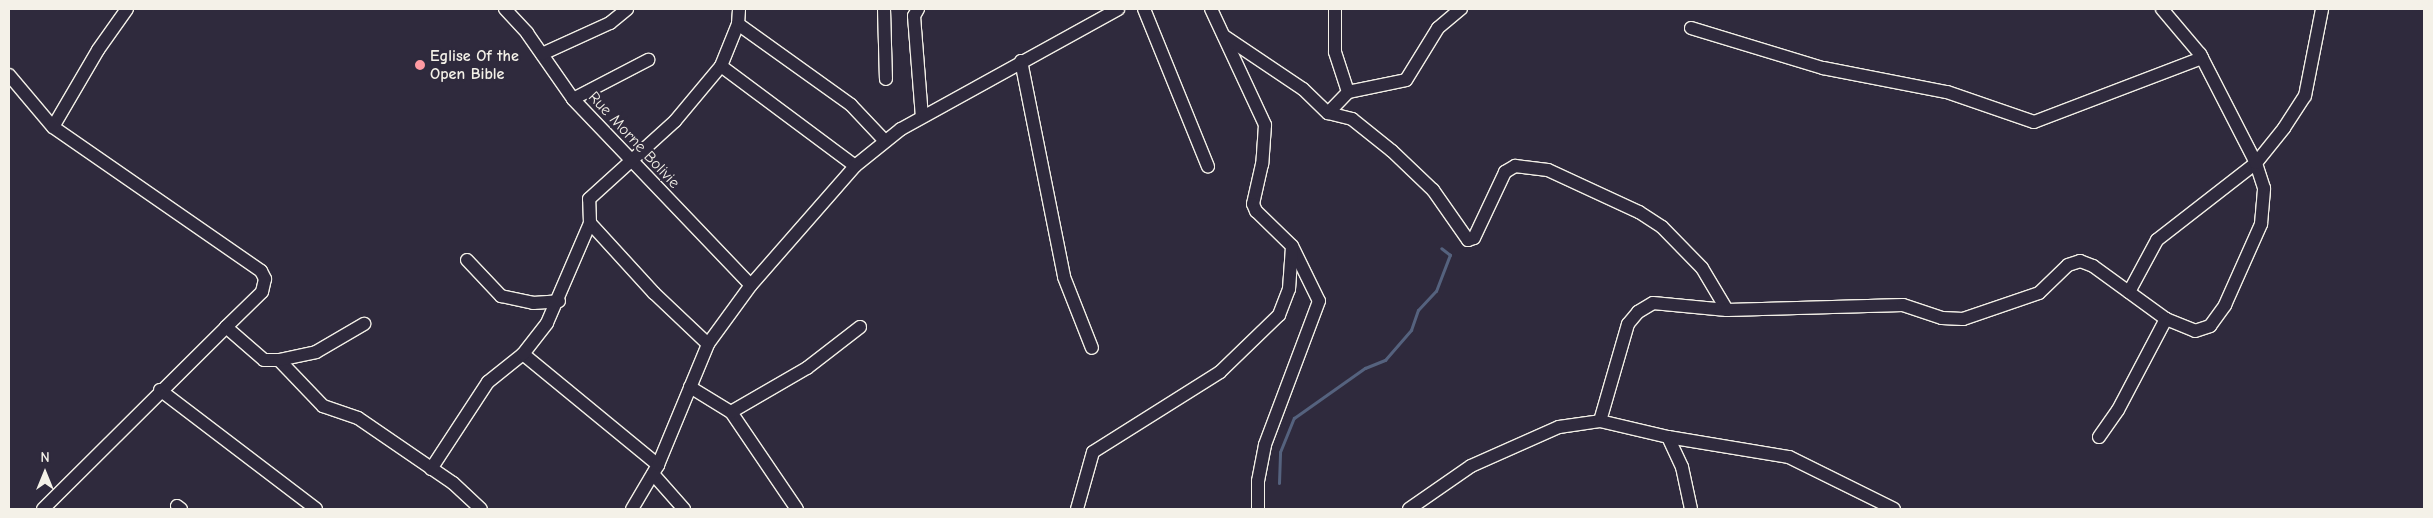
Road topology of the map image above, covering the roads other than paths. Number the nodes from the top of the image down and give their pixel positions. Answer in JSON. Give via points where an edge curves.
{"nodes":[{"id":1,"x":127,"y":9,"type":"edge"},
{"id":2,"x":505,"y":9,"type":"edge"},
{"id":3,"x":627,"y":9,"type":"edge"},
{"id":4,"x":739,"y":9,"type":"edge"},
{"id":5,"x":884,"y":9,"type":"edge"},
{"id":6,"x":918,"y":9,"type":"edge"},
{"id":7,"x":1118,"y":9,"type":"edge"},
{"id":8,"x":1144,"y":9,"type":"edge"},
{"id":9,"x":1210,"y":9,"type":"edge"},
{"id":10,"x":1335,"y":9,"type":"edge"},
{"id":11,"x":1461,"y":9,"type":"edge"},
{"id":12,"x":2162,"y":9,"type":"edge"},
{"id":13,"x":2322,"y":9,"type":"edge"},
{"id":14,"x":738,"y":24,"type":"junction"},
{"id":15,"x":1691,"y":28,"type":"dead end"},
{"id":16,"x":1224,"y":36,"type":"junction"},
{"id":17,"x":542,"y":54,"type":"junction"},
{"id":18,"x":2202,"y":58,"type":"junction"},
{"id":19,"x":648,"y":60,"type":"dead end"},
{"id":20,"x":1021,"y":61,"type":"junction"},
{"id":21,"x":721,"y":66,"type":"junction"},
{"id":22,"x":9,"y":75,"type":"edge"},
{"id":23,"x":886,"y":78,"type":"dead end"},
{"id":24,"x":1348,"y":92,"type":"junction"},
{"id":25,"x":573,"y":99,"type":"junction"},
{"id":26,"x":1328,"y":113,"type":"junction"},
{"id":27,"x":922,"y":117,"type":"junction"},
{"id":28,"x":53,"y":127,"type":"junction"},
{"id":29,"x":884,"y":140,"type":"junction"},
{"id":30,"x":631,"y":162,"type":"junction"},
{"id":31,"x":2256,"y":163,"type":"junction"},
{"id":32,"x":855,"y":166,"type":"junction"},
{"id":33,"x":1208,"y":166,"type":"dead end"},
{"id":34,"x":590,"y":223,"type":"junction"},
{"id":35,"x":1292,"y":246,"type":"junction"},
{"id":36,"x":467,"y":260,"type":"dead end"},
{"id":37,"x":751,"y":285,"type":"junction"},
{"id":38,"x":2129,"y":292,"type":"junction"},
{"id":39,"x":559,"y":301,"type":"junction"},
{"id":40,"x":1728,"y":310,"type":"junction"},
{"id":41,"x":2166,"y":319,"type":"junction"},
{"id":42,"x":364,"y":324,"type":"dead end"},
{"id":43,"x":226,"y":327,"type":"junction"},
{"id":44,"x":860,"y":327,"type":"dead end"},
{"id":45,"x":708,"y":344,"type":"junction"},
{"id":46,"x":1092,"y":348,"type":"dead end"},
{"id":47,"x":523,"y":354,"type":"junction"},
{"id":48,"x":279,"y":360,"type":"junction"},
{"id":49,"x":690,"y":387,"type":"junction"},
{"id":50,"x":160,"y":390,"type":"junction"},
{"id":51,"x":731,"y":412,"type":"junction"},
{"id":52,"x":1600,"y":421,"type":"junction"},
{"id":53,"x":1668,"y":437,"type":"junction"},
{"id":54,"x":2098,"y":437,"type":"dead end"},
{"id":55,"x":431,"y":469,"type":"junction"},
{"id":56,"x":656,"y":470,"type":"junction"},
{"id":57,"x":43,"y":509,"type":"edge"},
{"id":58,"x":316,"y":509,"type":"edge"},
{"id":59,"x":481,"y":509,"type":"edge"},
{"id":60,"x":632,"y":509,"type":"edge"},
{"id":61,"x":684,"y":509,"type":"edge"},
{"id":62,"x":797,"y":509,"type":"edge"},
{"id":63,"x":1078,"y":509,"type":"edge"},
{"id":64,"x":1258,"y":509,"type":"edge"},
{"id":65,"x":1409,"y":509,"type":"edge"},
{"id":66,"x":1691,"y":509,"type":"edge"},
{"id":67,"x":1894,"y":509,"type":"edge"}],
"edges":[{"from":1,"to":28,"type":"street","via":[[98,50]]},
{"from":2,"to":17,"type":"street","name":"Rue Morne Bolivie"},
{"from":3,"to":17,"type":"street","via":[[610,23]]},
{"from":4,"to":14,"type":"street"},
{"from":5,"to":23,"type":"street"},
{"from":6,"to":27,"type":"street","via":[[914,16]]},
{"from":7,"to":20,"type":"street"},
{"from":8,"to":33,"type":"street"},
{"from":9,"to":16,"type":"street"},
{"from":10,"to":24,"type":"street","via":[[1335,52]]},
{"from":11,"to":24,"type":"street","via":[[1438,28],[1406,80]]},
{"from":12,"to":18,"type":"street"},
{"from":13,"to":31,"type":"street","via":[[2305,96]]},
{"from":14,"to":21,"type":"street"},
{"from":14,"to":29,"type":"street","via":[[851,105]]},
{"from":15,"to":18,"type":"street","via":[[1823,68],[1947,92],[2034,122]]},
{"from":16,"to":26,"type":"street","via":[[1303,89]]},
{"from":16,"to":35,"type":"street","via":[[1265,125],[1262,164],[1253,204],[1256,211]]},
{"from":17,"to":25,"type":"street","name":"Rue Morne Bolivie"},
{"from":18,"to":31,"type":"street"},
{"from":19,"to":25,"type":"street"},
{"from":20,"to":27,"type":"street","via":[[990,82]]},
{"from":20,"to":46,"type":"street","via":[[1064,277]]},
{"from":21,"to":30,"type":"street","via":[[675,121]]},
{"from":21,"to":32,"type":"street"},
{"from":22,"to":28,"type":"street"},
{"from":24,"to":26,"type":"street"},
{"from":25,"to":30,"type":"street","name":"Rue Morne Bolivie"},
{"from":26,"to":40,"type":"street","via":[[1352,119],[1392,151],[1433,190],[1468,240],[1474,238],[1505,172],[1515,166],[1548,170],[1639,212],[1662,227],[1702,268]]},
{"from":27,"to":29,"type":"street"},
{"from":28,"to":43,"type":"street","via":[[261,271],[265,279],[262,292]]},
{"from":29,"to":32,"type":"street"},
{"from":30,"to":34,"type":"street","via":[[589,199]]},
{"from":30,"to":37,"type":"street","name":"Rue Morne Bolivie"},
{"from":31,"to":38,"type":"street","via":[[2156,240]]},
{"from":31,"to":41,"type":"street","via":[[2264,188],[2264,207],[2260,224],[2225,306],[2210,326],[2195,331]]},
{"from":32,"to":37,"type":"street"},
{"from":34,"to":39,"type":"street"},
{"from":34,"to":45,"type":"street","via":[[654,293]]},
{"from":35,"to":63,"type":"street","via":[[1289,289],[1279,315],[1220,372],[1093,452]]},
{"from":35,"to":64,"type":"street","via":[[1319,301],[1265,445],[1258,480]]},
{"from":36,"to":39,"type":"street","via":[[501,296],[533,304]]},
{"from":37,"to":45,"type":"street"},
{"from":38,"to":40,"type":"street","via":[[2094,266],[2080,261],[2068,265],[2039,293],[1963,319],[1942,318],[1903,305]]},
{"from":38,"to":41,"type":"street"},
{"from":39,"to":47,"type":"street"},
{"from":40,"to":52,"type":"street","via":[[1653,303],[1638,312],[1628,324]]},
{"from":41,"to":54,"type":"street","via":[[2118,410]]},
{"from":42,"to":48,"type":"street","via":[[316,352]]},
{"from":43,"to":48,"type":"street","via":[[264,360]]},
{"from":43,"to":50,"type":"street"},
{"from":44,"to":51,"type":"street","via":[[807,368]]},
{"from":45,"to":49,"type":"street"},
{"from":47,"to":55,"type":"street","via":[[488,382]]},
{"from":47,"to":56,"type":"street"},
{"from":48,"to":55,"type":"street","via":[[323,406],[358,418]]},
{"from":49,"to":51,"type":"street"},
{"from":49,"to":56,"type":"street"},
{"from":50,"to":57,"type":"street"},
{"from":50,"to":58,"type":"street"},
{"from":51,"to":62,"type":"street"},
{"from":52,"to":53,"type":"street"},
{"from":52,"to":65,"type":"street","via":[[1559,427],[1471,466]]},
{"from":53,"to":66,"type":"street","via":[[1682,467]]},
{"from":53,"to":67,"type":"street","via":[[1789,457]]},
{"from":55,"to":59,"type":"street","via":[[453,483]]},
{"from":56,"to":60,"type":"street"},
{"from":56,"to":61,"type":"street"}]}
